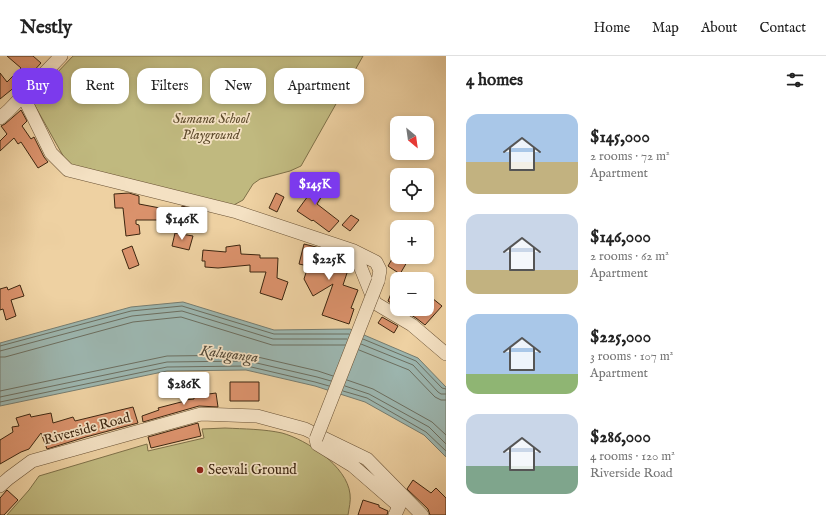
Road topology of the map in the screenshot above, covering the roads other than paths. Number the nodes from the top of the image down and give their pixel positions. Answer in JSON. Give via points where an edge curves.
{"nodes":[{"id":1,"x":61,"y":56,"type":"edge"},
{"id":2,"x":50,"y":68,"type":"edge"},
{"id":3,"x":13,"y":104,"type":"edge"},
{"id":4,"x":27,"y":104,"type":"edge"},
{"id":5,"x":3,"y":112,"type":"edge"},
{"id":6,"x":354,"y":250,"type":"junction"},
{"id":7,"x":446,"y":354,"type":"edge"},
{"id":8,"x":0,"y":486,"type":"edge"},
{"id":9,"x":395,"y":515,"type":"edge"},
{"id":10,"x":422,"y":515,"type":"edge"}],
"edges":[{"from":1,"to":2,"type":"street"},
{"from":3,"to":5,"type":"street"},
{"from":4,"to":6,"type":"street","via":[[51,153],[68,170],[237,212]]},
{"from":6,"to":7,"type":"street","via":[[375,303],[412,325]]},
{"from":6,"to":9,"type":"street","bridge":true,"via":[[376,262],[380,270],[378,281],[316,439],[317,444],[353,466],[399,506]]},
{"from":8,"to":10,"type":"street","name":"Riverside Road","via":[[32,461],[201,414],[257,416],[305,429],[367,459]]}]}
